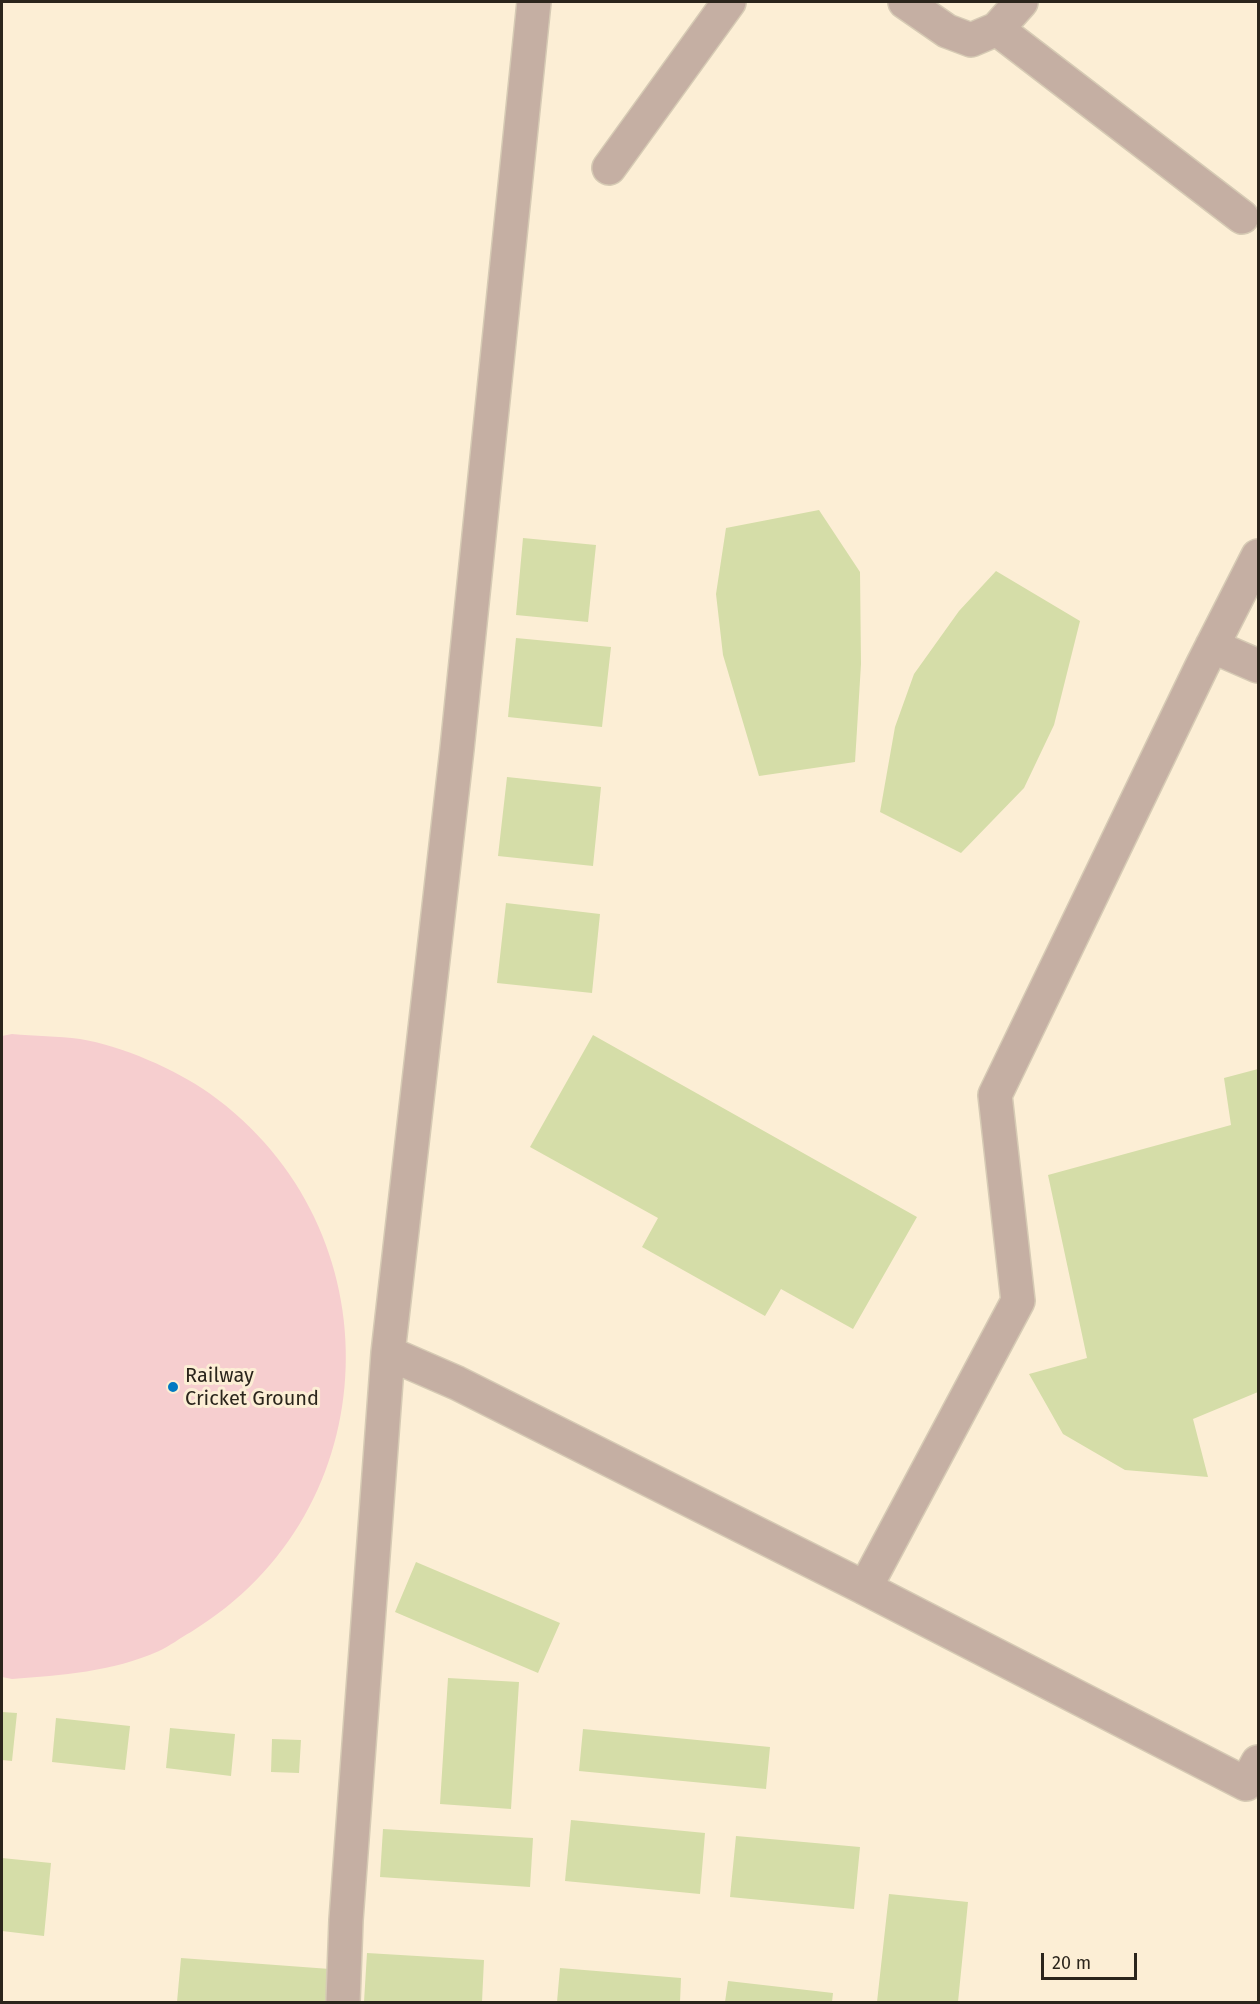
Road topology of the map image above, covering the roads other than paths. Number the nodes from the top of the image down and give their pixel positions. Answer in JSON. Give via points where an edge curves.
{"nodes":[{"id":1,"x":534,"y":2,"type":"edge"},
{"id":2,"x":729,"y":2,"type":"edge"},
{"id":3,"x":905,"y":2,"type":"edge"},
{"id":4,"x":1021,"y":2,"type":"edge"},
{"id":5,"x":997,"y":29,"type":"junction"},
{"id":6,"x":609,"y":168,"type":"dead end"},
{"id":7,"x":1242,"y":217,"type":"dead end"},
{"id":8,"x":1258,"y":556,"type":"edge"},
{"id":9,"x":1212,"y":646,"type":"junction"},
{"id":10,"x":1258,"y":666,"type":"edge"},
{"id":11,"x":388,"y":1353,"type":"junction"},
{"id":12,"x":865,"y":1588,"type":"junction"},
{"id":13,"x":1258,"y":1762,"type":"edge"},
{"id":14,"x":343,"y":2002,"type":"edge"}],
"edges":[{"from":1,"to":11,"type":"street","via":[[457,748]]},
{"from":2,"to":6,"type":"street"},
{"from":3,"to":5,"type":"street","via":[[947,31],[971,40]]},
{"from":4,"to":5,"type":"street"},
{"from":5,"to":7,"type":"street"},
{"from":8,"to":9,"type":"street"},
{"from":9,"to":10,"type":"street"},
{"from":9,"to":12,"type":"street","via":[[995,1095],[1018,1301]]},
{"from":11,"to":12,"type":"street","via":[[457,1383]]},
{"from":11,"to":14,"type":"street"},
{"from":12,"to":13,"type":"street","via":[[1246,1784]]}]}
